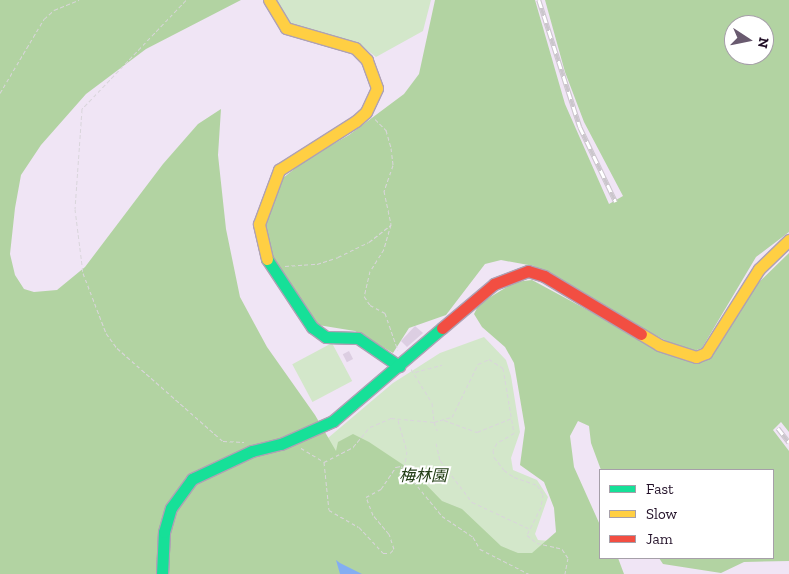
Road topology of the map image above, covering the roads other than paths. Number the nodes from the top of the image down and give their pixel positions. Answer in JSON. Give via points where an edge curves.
{"nodes":[{"id":1,"x":269,"y":0,"type":"edge"},
{"id":2,"x":789,"y":240,"type":"edge"},
{"id":3,"x":404,"y":362,"type":"junction"},
{"id":4,"x":162,"y":574,"type":"edge"}],
"edges":[{"from":1,"to":3,"type":"street","via":[[286,28],[341,42],[367,60],[377,88],[366,112],[279,170],[259,224],[262,246],[269,264],[312,327],[326,337],[358,338]]},
{"from":2,"to":3,"type":"street","via":[[759,268],[706,353],[696,357],[660,345],[600,312],[571,291],[528,271],[494,284]]},
{"from":3,"to":4,"type":"street","via":[[333,421],[192,479],[181,490],[164,532]]}]}
